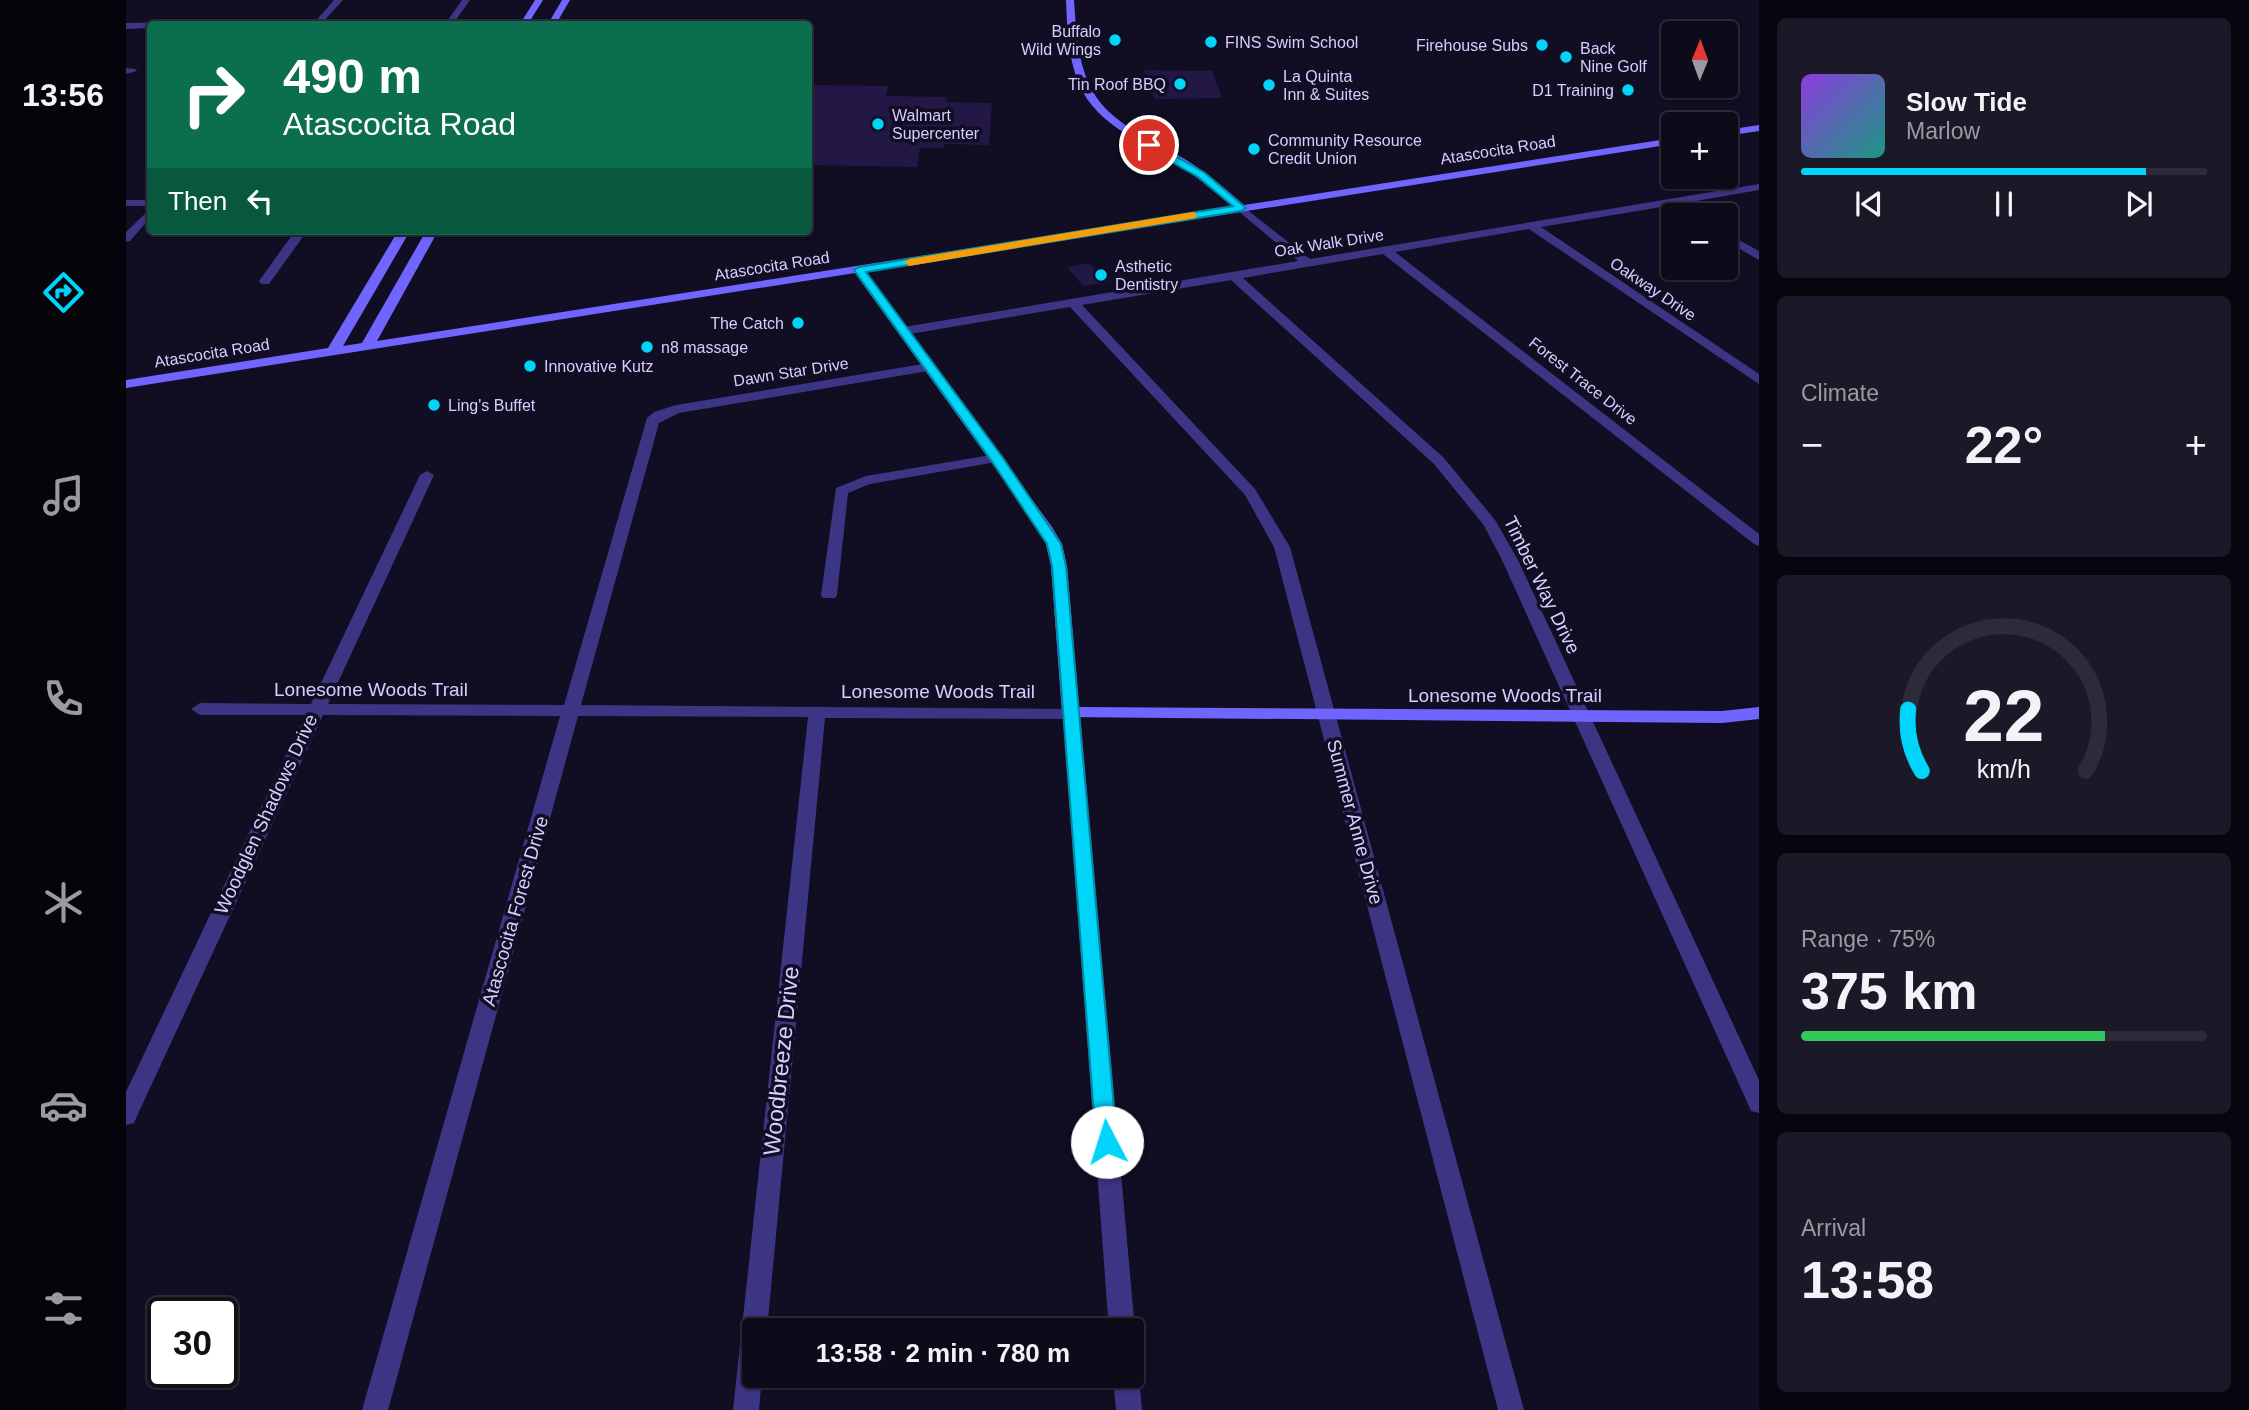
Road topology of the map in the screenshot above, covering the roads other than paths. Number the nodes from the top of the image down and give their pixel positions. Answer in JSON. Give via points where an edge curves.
{"nodes":[{"id":1,"x":339,"y":0,"type":"edge"},
{"id":2,"x":466,"y":0,"type":"edge"},
{"id":3,"x":539,"y":0,"type":"edge"},
{"id":4,"x":566,"y":0,"type":"edge"},
{"id":5,"x":1070,"y":0,"type":"edge"},
{"id":6,"x":320,"y":21,"type":"edge"},
{"id":7,"x":451,"y":21,"type":"edge"},
{"id":8,"x":526,"y":21,"type":"edge"},
{"id":9,"x":554,"y":21,"type":"edge"},
{"id":10,"x":126,"y":26,"type":"edge"},
{"id":11,"x":147,"y":26,"type":"edge"},
{"id":12,"x":1759,"y":128,"type":"edge"},
{"id":13,"x":1738,"y":131,"type":"edge"},
{"id":14,"x":1661,"y":143,"type":"edge"},
{"id":15,"x":1759,"y":187,"type":"edge"},
{"id":16,"x":1668,"y":202,"type":"joint"},
{"id":17,"x":126,"y":203,"type":"edge"},
{"id":18,"x":147,"y":203,"type":"edge"},
{"id":19,"x":1241,"y":208,"type":"junction"},
{"id":20,"x":147,"y":215,"type":"edge"},
{"id":21,"x":1530,"y":225,"type":"junction"},
{"id":22,"x":298,"y":235,"type":"edge"},
{"id":23,"x":402,"y":235,"type":"edge"},
{"id":24,"x":430,"y":235,"type":"edge"},
{"id":25,"x":126,"y":239,"type":"edge"},
{"id":26,"x":1738,"y":243,"type":"edge"},
{"id":27,"x":1385,"y":250,"type":"junction"},
{"id":28,"x":1759,"y":256,"type":"edge"},
{"id":29,"x":1307,"y":263,"type":"junction"},
{"id":30,"x":859,"y":270,"type":"junction"},
{"id":31,"x":1233,"y":275,"type":"junction"},
{"id":32,"x":265,"y":281,"type":"dead end"},
{"id":33,"x":1072,"y":302,"type":"junction"},
{"id":34,"x":904,"y":331,"type":"junction"},
{"id":35,"x":366,"y":348,"type":"junction"},
{"id":36,"x":331,"y":353,"type":"junction"},
{"id":37,"x":929,"y":367,"type":"junction"},
{"id":38,"x":1759,"y":380,"type":"edge"},
{"id":39,"x":126,"y":384,"type":"edge"},
{"id":40,"x":659,"y":415,"type":"joint"},
{"id":41,"x":997,"y":458,"type":"junction"},
{"id":42,"x":427,"y":475,"type":"dead end"},
{"id":43,"x":1759,"y":541,"type":"edge"},
{"id":44,"x":828,"y":595,"type":"dead end"},
{"id":45,"x":200,"y":709,"type":"dead end"},
{"id":46,"x":315,"y":710,"type":"junction"},
{"id":47,"x":571,"y":711,"type":"junction"},
{"id":48,"x":817,"y":712,"type":"junction"},
{"id":49,"x":1071,"y":713,"type":"junction"},
{"id":50,"x":1759,"y":713,"type":"edge"},
{"id":51,"x":1327,"y":715,"type":"junction"},
{"id":52,"x":1580,"y":716,"type":"junction"},
{"id":53,"x":1759,"y":1104,"type":"edge"},
{"id":54,"x":126,"y":1116,"type":"edge"},
{"id":55,"x":1121,"y":1318,"type":"edge"},
{"id":56,"x":1127,"y":1388,"type":"edge"},
{"id":57,"x":375,"y":1410,"type":"edge"},
{"id":58,"x":746,"y":1410,"type":"edge"},
{"id":59,"x":1129,"y":1410,"type":"edge"},
{"id":60,"x":1511,"y":1410,"type":"edge"}],
"edges":[{"from":1,"to":6,"type":"street"},
{"from":2,"to":7,"type":"street"},
{"from":3,"to":8,"type":"street"},
{"from":4,"to":9,"type":"street"},
{"from":5,"to":19,"type":"street","via":[[1074,63],[1101,111],[1128,133],[1201,175]]},
{"from":10,"to":11,"type":"street"},
{"from":12,"to":13,"type":"street"},
{"from":14,"to":19,"type":"street","name":"Atascocita Road"},
{"from":15,"to":16,"type":"street","name":"Oak Walk Drive"},
{"from":16,"to":21,"type":"street","name":"Oak Walk Drive"},
{"from":17,"to":18,"type":"street"},
{"from":19,"to":29,"type":"street"},
{"from":19,"to":30,"type":"street","name":"Atascocita Road"},
{"from":20,"to":25,"type":"street"},
{"from":21,"to":27,"type":"street","name":"Oak Walk Drive"},
{"from":21,"to":38,"type":"street","name":"Oakway Drive"},
{"from":22,"to":32,"type":"street"},
{"from":23,"to":36,"type":"street"},
{"from":24,"to":35,"type":"street"},
{"from":26,"to":28,"type":"street"},
{"from":27,"to":29,"type":"street","name":"Oak Walk Drive"},
{"from":27,"to":43,"type":"street","name":"Forest Trace Drive"},
{"from":29,"to":31,"type":"street","name":"Oak Walk Drive"},
{"from":30,"to":34,"type":"street"},
{"from":30,"to":35,"type":"street","name":"Atascocita Road"},
{"from":31,"to":33,"type":"street","name":"Oak Walk Drive"},
{"from":31,"to":52,"type":"street","name":"Timber Way Drive","via":[[1458,482],[1490,523],[1510,559]]},
{"from":33,"to":34,"type":"street","name":"Oak Walk Drive"},
{"from":33,"to":51,"type":"street","name":"Summer Anne Drive","via":[[1250,492],[1263,512],[1282,547]]},
{"from":34,"to":37,"type":"street"},
{"from":35,"to":36,"type":"street","name":"Atascocita Road"},
{"from":36,"to":39,"type":"street","name":"Atascocita Road"},
{"from":37,"to":40,"type":"street","name":"Dawn Star Drive"},
{"from":37,"to":41,"type":"street"},
{"from":40,"to":47,"type":"street","name":"Atascocita Forest Drive","via":[[646,438]]},
{"from":41,"to":44,"type":"street","via":[[866,480],[841,491]]},
{"from":41,"to":49,"type":"street","via":[[1054,544]]},
{"from":42,"to":46,"type":"street","name":"Woodglen Shadows Drive"},
{"from":45,"to":46,"type":"street","name":"Lonesome Woods Trail"},
{"from":46,"to":47,"type":"street","name":"Lonesome Woods Trail"},
{"from":46,"to":54,"type":"street","name":"Woodglen Shadows Drive"},
{"from":47,"to":48,"type":"street","name":"Lonesome Woods Trail"},
{"from":47,"to":57,"type":"street","name":"Atascocita Forest Drive"},
{"from":48,"to":49,"type":"street","name":"Lonesome Woods Trail"},
{"from":48,"to":58,"type":"street","name":"Woodbreeze Drive"},
{"from":49,"to":51,"type":"street","name":"Lonesome Woods Trail"},
{"from":49,"to":55,"type":"street"},
{"from":50,"to":52,"type":"street","name":"Lonesome Woods Trail"},
{"from":51,"to":52,"type":"street","name":"Lonesome Woods Trail"},
{"from":51,"to":60,"type":"street","name":"Summer Anne Drive"},
{"from":52,"to":53,"type":"street","name":"Timber Way Drive"},
{"from":56,"to":59,"type":"street"}]}
